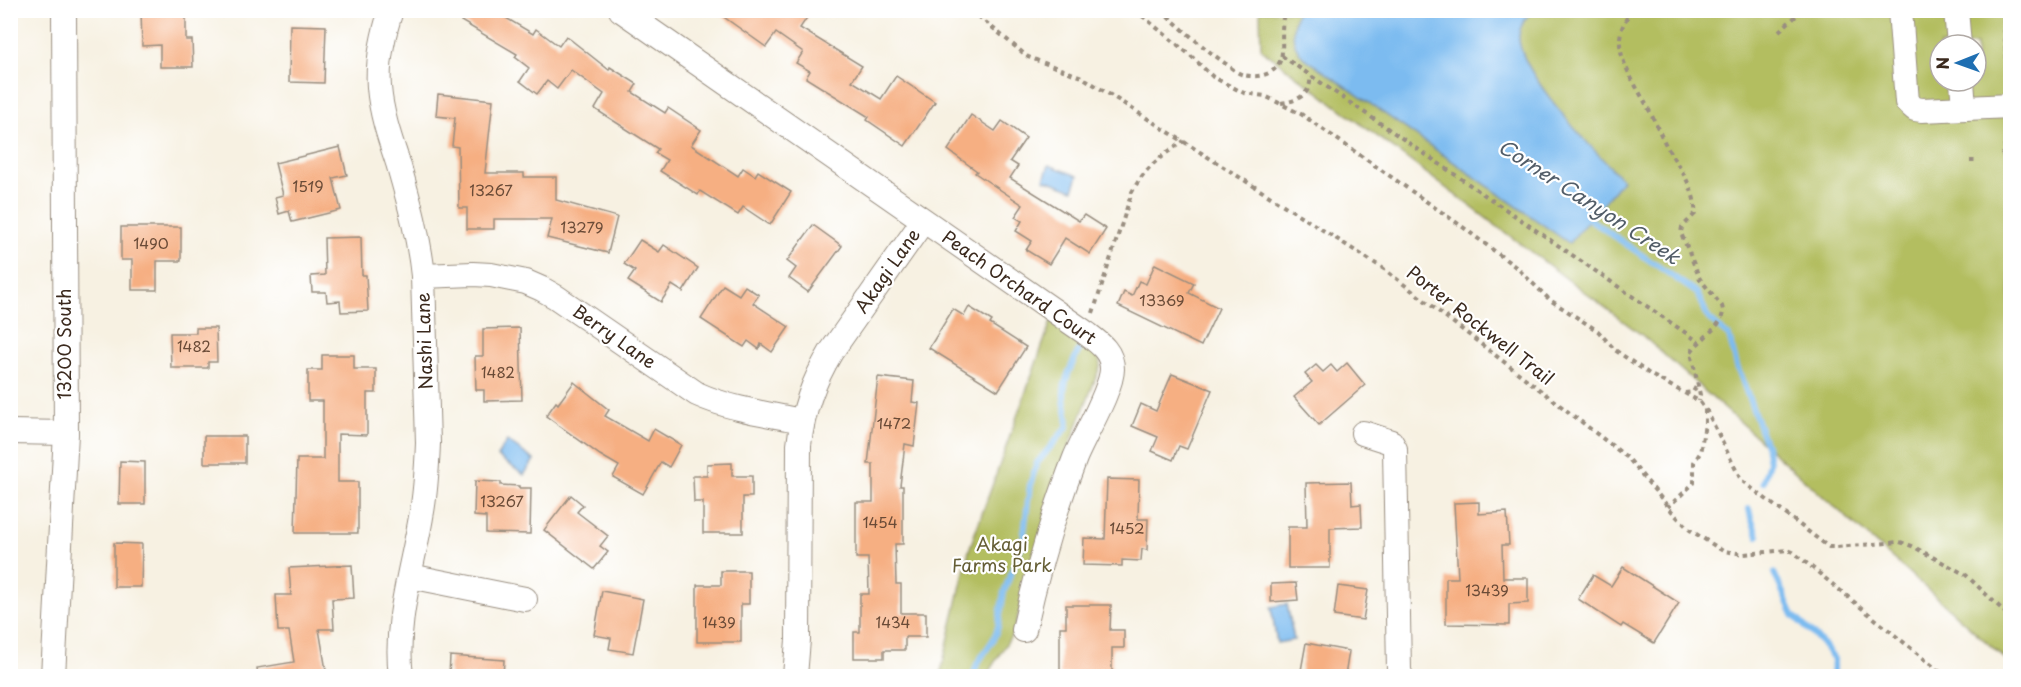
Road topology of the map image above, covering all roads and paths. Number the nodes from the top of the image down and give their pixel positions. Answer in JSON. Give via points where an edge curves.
{"nodes":[{"id":1,"x":64,"y":10,"type":"edge"},
{"id":2,"x":391,"y":10,"type":"edge"},
{"id":3,"x":621,"y":10,"type":"edge"},
{"id":4,"x":971,"y":10,"type":"edge"},
{"id":5,"x":1134,"y":10,"type":"edge"},
{"id":6,"x":1161,"y":10,"type":"edge"},
{"id":7,"x":1285,"y":10,"type":"edge"},
{"id":8,"x":1633,"y":10,"type":"edge"},
{"id":9,"x":1803,"y":10,"type":"edge"},
{"id":10,"x":1900,"y":10,"type":"edge"},
{"id":11,"x":1956,"y":10,"type":"edge"},
{"id":12,"x":2003,"y":10,"type":"edge"},
{"id":13,"x":1779,"y":31,"type":"dead end"},
{"id":14,"x":1958,"y":33,"type":"edge"},
{"id":15,"x":1282,"y":56,"type":"junction"},
{"id":16,"x":1311,"y":76,"type":"junction"},
{"id":17,"x":1963,"y":93,"type":"edge"},
{"id":18,"x":1281,"y":103,"type":"junction"},
{"id":19,"x":2010,"y":106,"type":"edge"},
{"id":20,"x":1964,"y":108,"type":"junction"},
{"id":21,"x":2010,"y":126,"type":"edge"},
{"id":22,"x":1184,"y":141,"type":"junction"},
{"id":23,"x":1970,"y":161,"type":"dead end"},
{"id":24,"x":1979,"y":161,"type":"dead end"},
{"id":25,"x":923,"y":221,"type":"junction"},
{"id":26,"x":2010,"y":223,"type":"edge"},
{"id":27,"x":423,"y":276,"type":"junction"},
{"id":28,"x":1086,"y":333,"type":"junction"},
{"id":29,"x":1699,"y":342,"type":"junction"},
{"id":30,"x":1698,"y":385,"type":"junction"},
{"id":31,"x":1684,"y":393,"type":"junction"},
{"id":32,"x":1699,"y":401,"type":"junction"},
{"id":33,"x":1705,"y":409,"type":"junction"},
{"id":34,"x":802,"y":421,"type":"junction"},
{"id":35,"x":10,"y":432,"type":"edge"},
{"id":36,"x":66,"y":433,"type":"junction"},
{"id":37,"x":1363,"y":433,"type":"dead end"},
{"id":38,"x":1668,"y":507,"type":"junction"},
{"id":39,"x":410,"y":576,"type":"junction"},
{"id":40,"x":525,"y":599,"type":"dead end"},
{"id":41,"x":2010,"y":616,"type":"edge"},
{"id":42,"x":1024,"y":630,"type":"dead end"},
{"id":43,"x":53,"y":676,"type":"edge"},
{"id":44,"x":401,"y":676,"type":"edge"},
{"id":45,"x":795,"y":676,"type":"edge"},
{"id":46,"x":1401,"y":676,"type":"edge"},
{"id":47,"x":1945,"y":676,"type":"edge"}],
"edges":[{"from":1,"to":36,"type":"street","name":"13200 South"},
{"from":2,"to":27,"type":"street","name":"Nashi Lane","via":[[379,59],[379,87],[416,228]]},
{"from":3,"to":25,"type":"street","name":"Akagi Lane"},
{"from":4,"to":22,"type":"path","name":"Porter Rockwell Trail","via":[[1028,57],[1082,77]]},
{"from":5,"to":18,"type":"path","via":[[1212,77],[1244,93]]},
{"from":6,"to":15,"type":"path","via":[[1239,73],[1269,73]]},
{"from":7,"to":15,"type":"path"},
{"from":8,"to":29,"type":"path","via":[[1621,34],[1622,60],[1695,200],[1695,214],[1681,233],[1700,279],[1724,310],[1717,326]]},
{"from":9,"to":13,"type":"path"},
{"from":10,"to":20,"type":"street","via":[[1907,102],[1922,111]]},
{"from":11,"to":14,"type":"street"},
{"from":12,"to":19,"type":"path"},
{"from":15,"to":16,"type":"path"},
{"from":16,"to":18,"type":"path","via":[[1303,97]]},
{"from":16,"to":29,"type":"path"},
{"from":17,"to":20,"type":"street"},
{"from":18,"to":31,"type":"path","via":[[1460,225],[1550,300],[1590,325],[1615,350]]},
{"from":19,"to":20,"type":"street"},
{"from":21,"to":26,"type":"path","via":[[2003,152]]},
{"from":22,"to":28,"type":"path","via":[[1140,175]]},
{"from":22,"to":38,"type":"path","name":"Porter Rockwell Trail","via":[[1384,269],[1628,458]]},
{"from":23,"to":24,"type":"path"},
{"from":25,"to":28,"type":"street","name":"Peach Orchard Court"},
{"from":25,"to":34,"type":"street","name":"Akagi Lane","via":[[831,352],[812,389]]},
{"from":27,"to":34,"type":"street","name":"Berry Lane","via":[[473,274],[526,282],[556,297],[714,402]]},
{"from":27,"to":39,"type":"street","name":"Nashi Lane","via":[[428,467]]},
{"from":28,"to":42,"type":"street","name":"Peach Orchard Court","via":[[1107,350],[1112,374],[1052,518]]},
{"from":29,"to":30,"type":"path","via":[[1691,352]]},
{"from":30,"to":31,"type":"path","via":[[1693,392]]},
{"from":30,"to":32,"type":"path"},
{"from":31,"to":32,"type":"path"},
{"from":32,"to":33,"type":"path"},
{"from":33,"to":38,"type":"path","via":[[1694,483]]},
{"from":33,"to":41,"type":"path","via":[[1741,480],[1826,545],[1900,542],[1912,546],[1966,575]]},
{"from":34,"to":45,"type":"street","name":"Akagi Lane"},
{"from":35,"to":36,"type":"street"},
{"from":36,"to":43,"type":"street","name":"13200 South"},
{"from":37,"to":46,"type":"street","via":[[1391,442],[1395,449],[1396,602]]},
{"from":38,"to":47,"type":"path","name":"Porter Rockwell Trail","via":[[1690,530],[1723,550],[1744,554],[1793,552]]},
{"from":39,"to":40,"type":"street"},
{"from":39,"to":44,"type":"street","name":"Nashi Lane","via":[[399,630]]}]}
